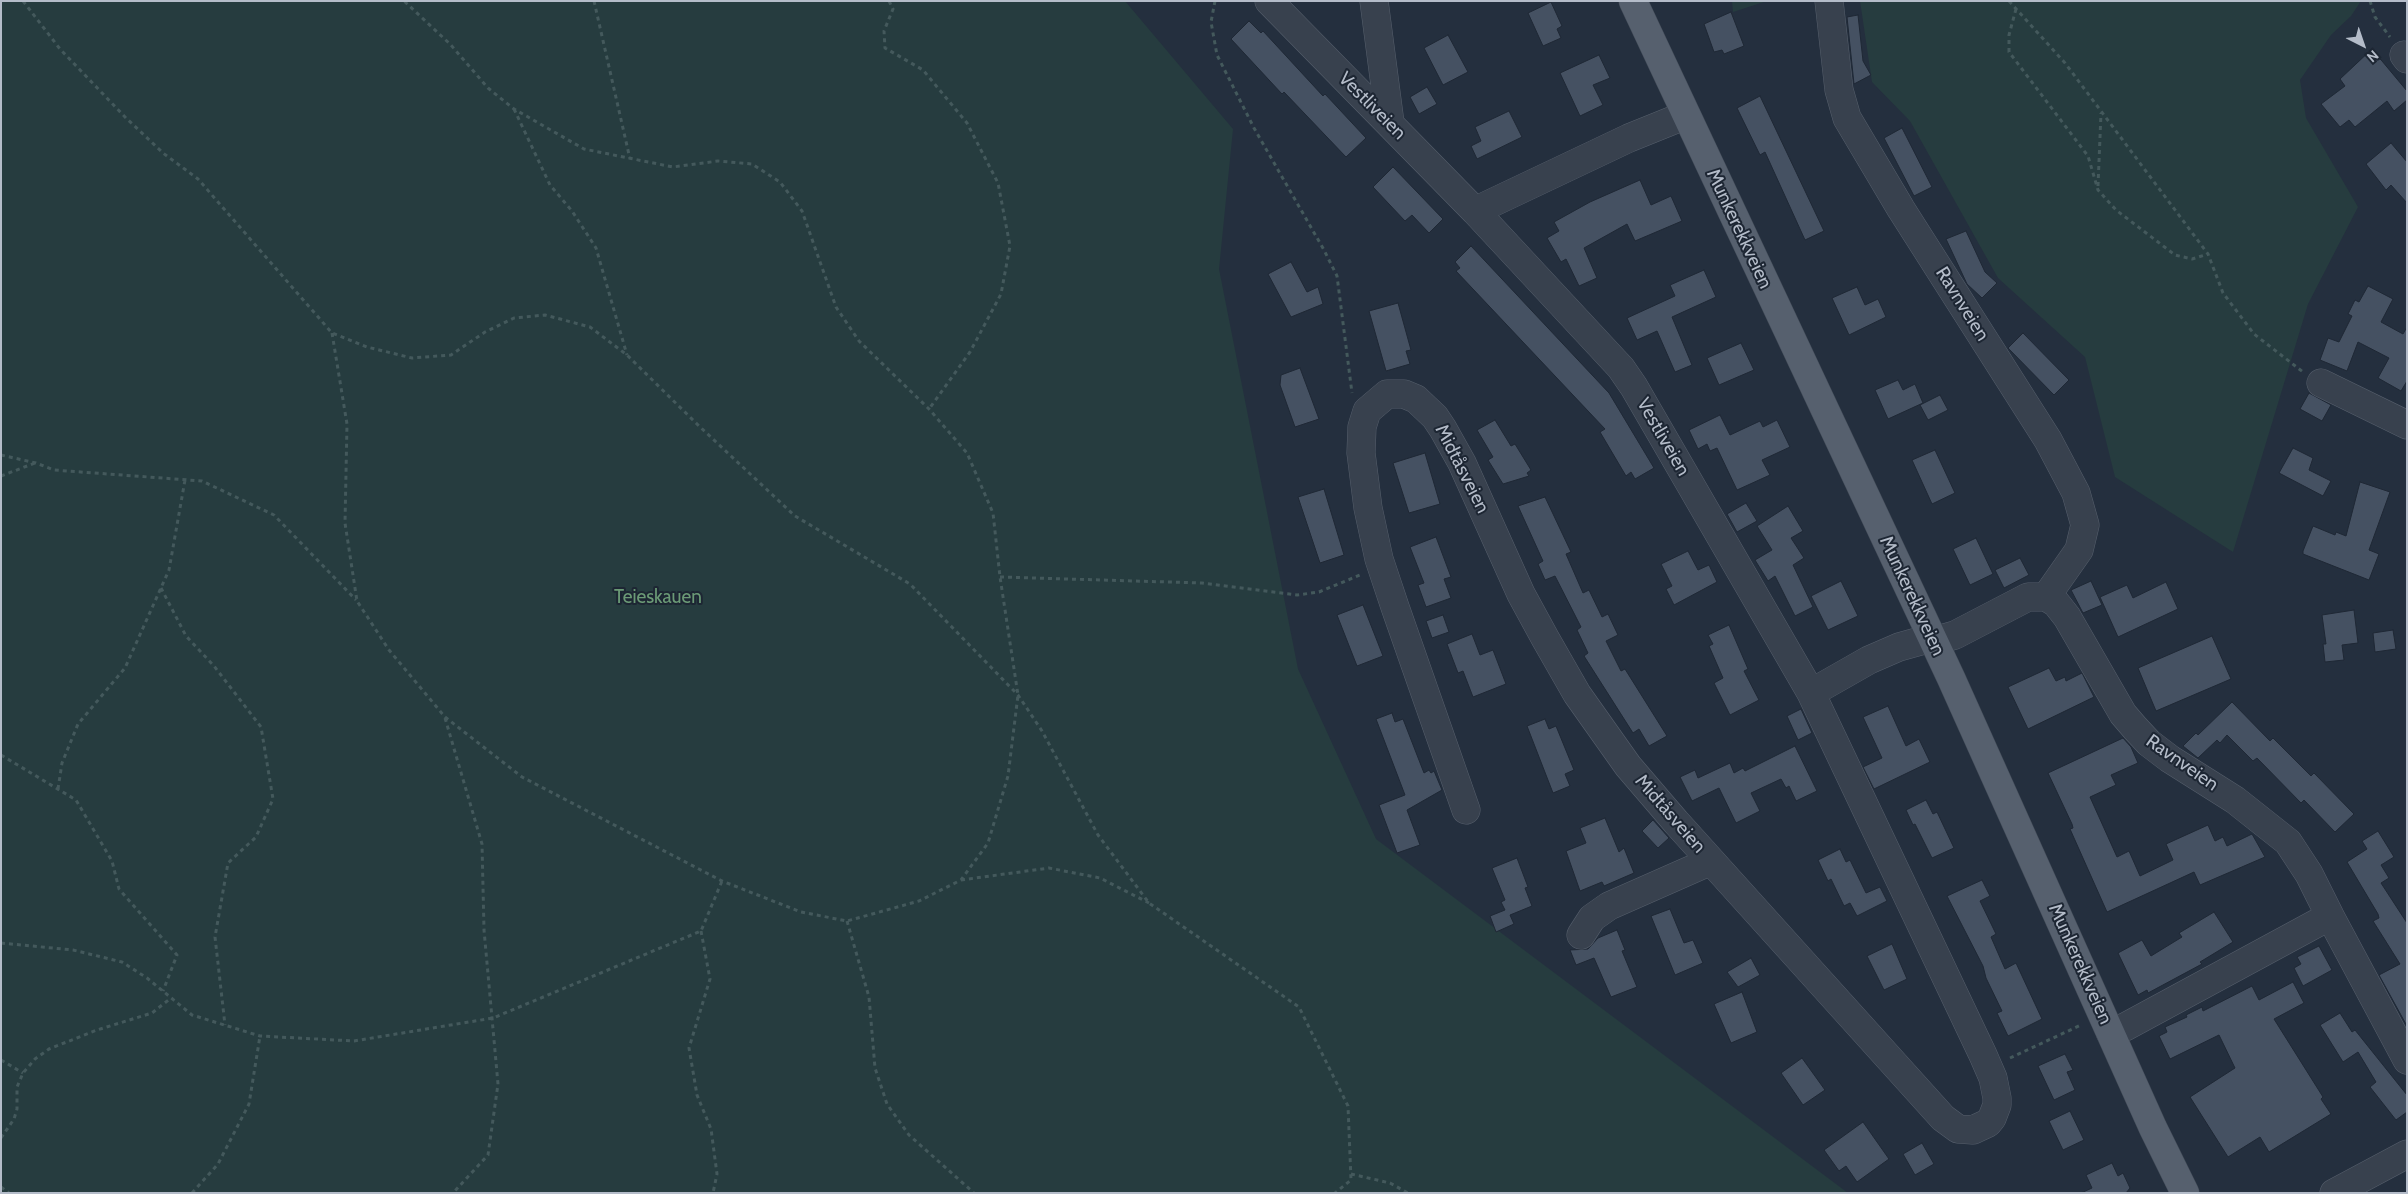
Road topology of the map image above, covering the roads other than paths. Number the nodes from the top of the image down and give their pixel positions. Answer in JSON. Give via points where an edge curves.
{"nodes":[{"id":1,"x":1269,"y":1,"type":"edge"},
{"id":2,"x":1374,"y":1,"type":"edge"},
{"id":3,"x":1633,"y":1,"type":"edge"},
{"id":4,"x":1829,"y":1,"type":"edge"},
{"id":5,"x":1686,"y":115,"type":"junction"},
{"id":6,"x":1390,"y":123,"type":"junction"},
{"id":7,"x":1475,"y":211,"type":"junction"},
{"id":8,"x":2320,"y":383,"type":"road end"},
{"id":9,"x":2407,"y":425,"type":"edge"},
{"id":10,"x":2046,"y":597,"type":"junction"},
{"id":11,"x":1936,"y":630,"type":"junction"},
{"id":12,"x":1811,"y":693,"type":"junction"},
{"id":13,"x":1466,"y":810,"type":"dead end"},
{"id":14,"x":1711,"y":861,"type":"junction"},
{"id":15,"x":2330,"y":916,"type":"junction"},
{"id":16,"x":1581,"y":935,"type":"dead end"},
{"id":17,"x":2106,"y":1024,"type":"junction"},
{"id":18,"x":2407,"y":1060,"type":"edge"},
{"id":19,"x":2407,"y":1154,"type":"edge"},
{"id":20,"x":2347,"y":1190,"type":"edge"},
{"id":21,"x":2185,"y":1193,"type":"edge"}],
"edges":[{"from":1,"to":6,"type":"street","name":"Vestliveien"},
{"from":2,"to":6,"type":"street"},
{"from":3,"to":5,"type":"main road","name":"Munkerekkveien"},
{"from":4,"to":10,"type":"street","name":"Ravnveien","via":[[1838,90],[1847,118],[2048,440],[2081,506],[2084,525],[2079,550]]},
{"from":5,"to":7,"type":"street","via":[[1629,138]]},
{"from":5,"to":11,"type":"main road","name":"Munkerekkveien"},
{"from":6,"to":7,"type":"street","name":"Vestliveien"},
{"from":7,"to":12,"type":"street","name":"Vestliveien","via":[[1596,339],[1634,387]]},
{"from":8,"to":9,"type":"street"},
{"from":10,"to":11,"type":"street","via":[[2028,597],[1955,635]]},
{"from":10,"to":15,"type":"street","name":"Ravnveien","via":[[2056,603],[2067,617],[2123,714],[2170,759],[2235,800],[2288,842]]},
{"from":11,"to":12,"type":"street","via":[[1924,640],[1869,660]]},
{"from":11,"to":17,"type":"main road","name":"Munkerekkveien"},
{"from":12,"to":14,"type":"street","name":"Midtåsveien","via":[[1989,1068],[1997,1106],[1988,1123],[1973,1130],[1958,1129],[1944,1118]]},
{"from":13,"to":14,"type":"street","name":"Midtåsveien","via":[[1382,566],[1368,508],[1361,453],[1362,427],[1371,406],[1388,394],[1404,394],[1416,399],[1435,417],[1462,463],[1521,594],[1577,694],[1628,766]]},
{"from":14,"to":16,"type":"street","name":"Midtåsveien","via":[[1610,906],[1592,918]]},
{"from":15,"to":17,"type":"street","via":[[2125,1027]]},
{"from":15,"to":18,"type":"street","name":"Ravnveien"},
{"from":17,"to":21,"type":"main road","name":"Munkerekkveien"},
{"from":19,"to":20,"type":"street"}]}
